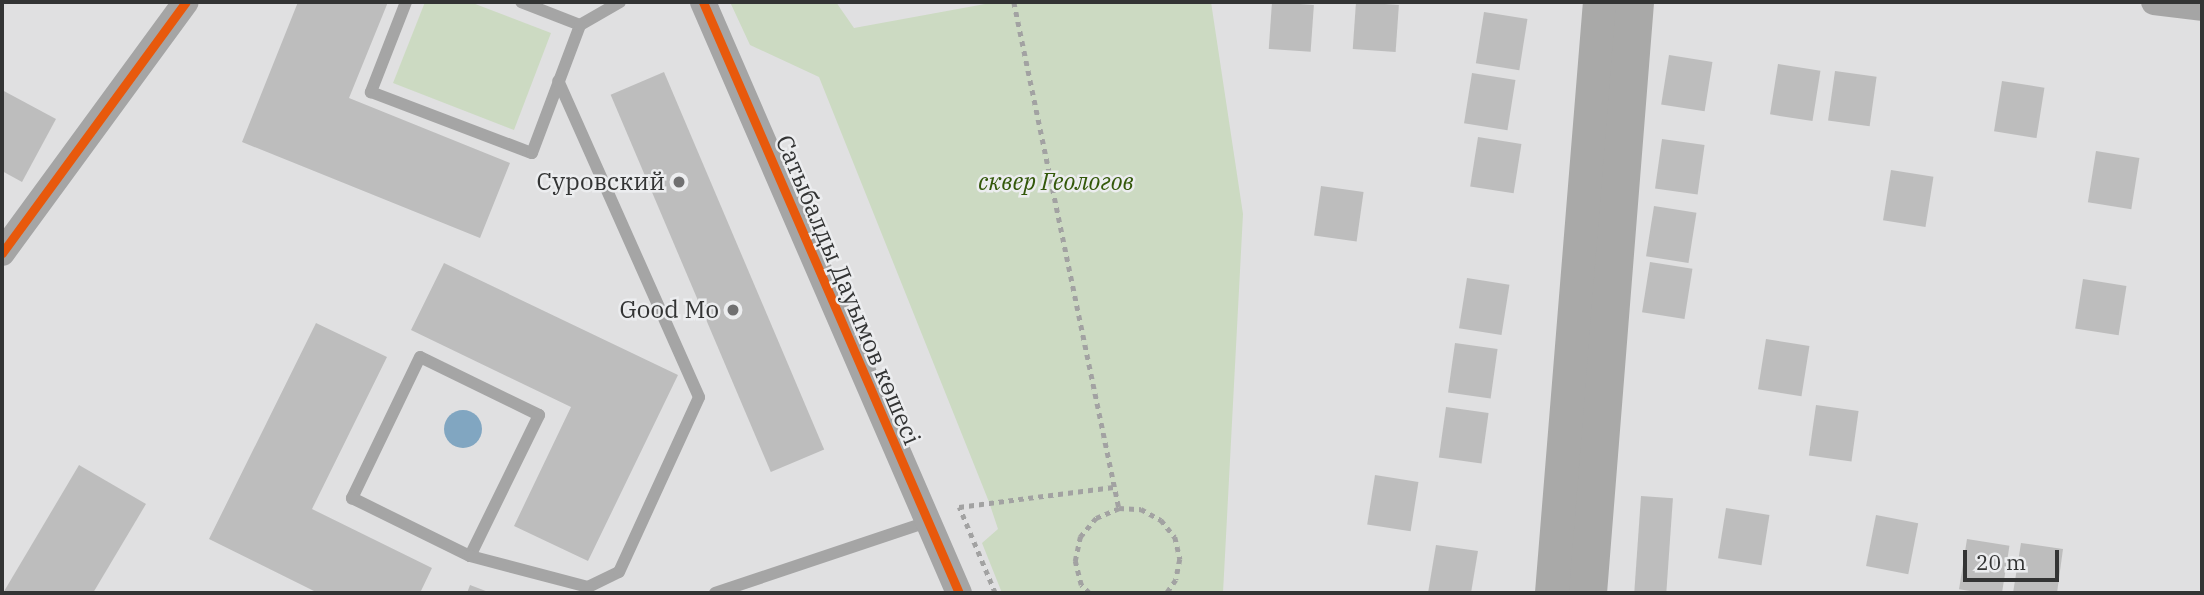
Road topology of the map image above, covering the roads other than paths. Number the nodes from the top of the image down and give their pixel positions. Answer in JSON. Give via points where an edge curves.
{"nodes":[{"id":1,"x":186,"y":2,"type":"edge"},
{"id":2,"x":406,"y":2,"type":"edge"},
{"id":3,"x":520,"y":2,"type":"edge"},
{"id":4,"x":620,"y":2,"type":"edge"},
{"id":5,"x":703,"y":2,"type":"edge"},
{"id":6,"x":1602,"y":2,"type":"edge"},
{"id":7,"x":1634,"y":2,"type":"edge"},
{"id":8,"x":2154,"y":2,"type":"edge"},
{"id":9,"x":2202,"y":8,"type":"edge"},
{"id":10,"x":580,"y":25,"type":"junction"},
{"id":11,"x":558,"y":81,"type":"junction"},
{"id":12,"x":2,"y":253,"type":"edge"},
{"id":13,"x":927,"y":522,"type":"junction"},
{"id":14,"x":470,"y":556,"type":"junction"},
{"id":15,"x":715,"y":593,"type":"edge"},
{"id":16,"x":959,"y":593,"type":"edge"},
{"id":17,"x":1554,"y":593,"type":"edge"},
{"id":18,"x":1588,"y":593,"type":"edge"}],
"edges":[{"from":1,"to":12,"type":"street"},
{"from":2,"to":11,"type":"lane","via":[[371,92],[532,153]]},
{"from":3,"to":10,"type":"lane"},
{"from":4,"to":10,"type":"lane"},
{"from":5,"to":13,"type":"street","name":"Сатыбалды Дауымов көшесі"},
{"from":6,"to":17,"type":"main road"},
{"from":7,"to":18,"type":"main road"},
{"from":8,"to":9,"type":"street"},
{"from":10,"to":11,"type":"lane"},
{"from":11,"to":14,"type":"lane","via":[[699,397],[620,572],[588,587]]},
{"from":13,"to":15,"type":"lane"},
{"from":13,"to":16,"type":"street","name":"Сатыбалды Дауымов көшесі"},
{"from":14,"to":14,"type":"lane","via":[[352,498],[420,358],[539,415]]}]}
